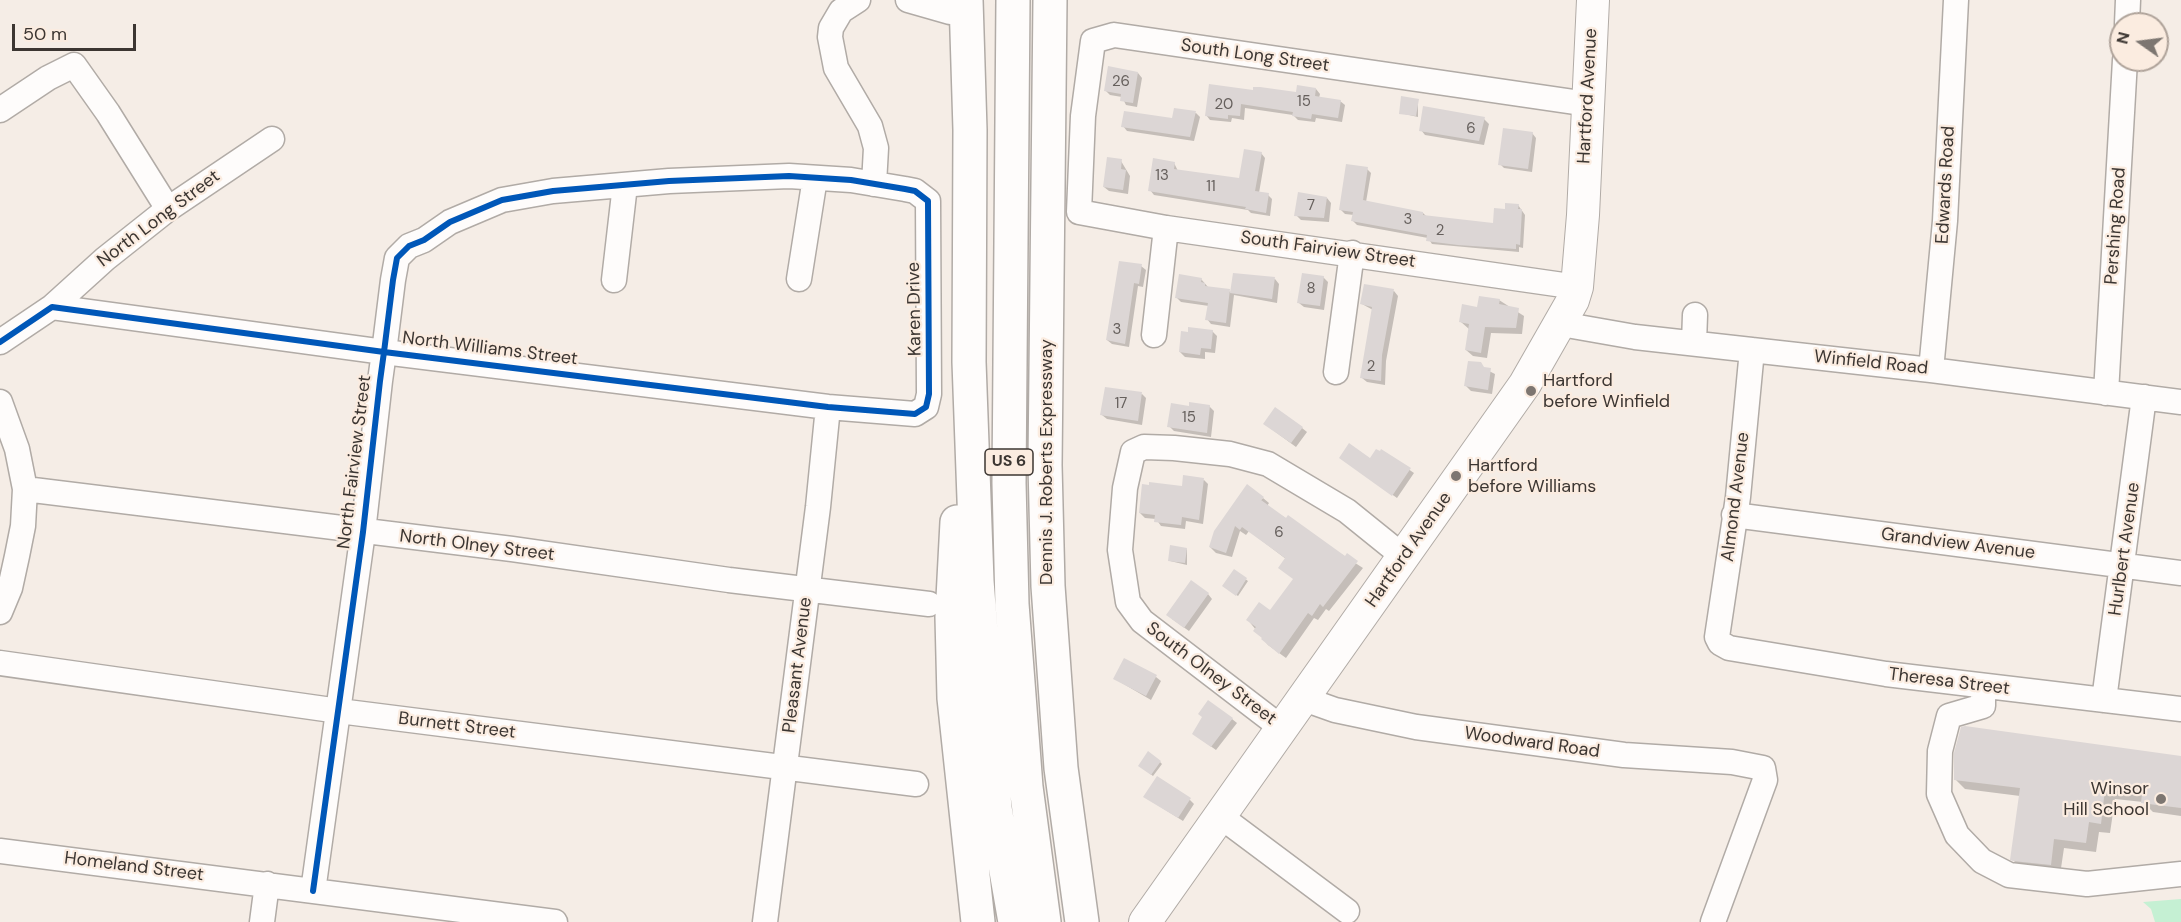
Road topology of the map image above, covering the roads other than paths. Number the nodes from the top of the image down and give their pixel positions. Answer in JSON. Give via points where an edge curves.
{"nodes":[{"id":1,"x":858,"y":0,"type":"edge"},
{"id":2,"x":908,"y":0,"type":"edge"},
{"id":3,"x":1013,"y":0,"type":"edge"},
{"id":4,"x":1050,"y":0,"type":"edge"},
{"id":5,"x":1067,"y":0,"type":"edge"},
{"id":6,"x":1593,"y":0,"type":"edge"},
{"id":7,"x":1956,"y":0,"type":"edge"},
{"id":8,"x":964,"y":4,"type":"edge"},
{"id":9,"x":2125,"y":72,"type":"edge"},
{"id":10,"x":1588,"y":104,"type":"junction"},
{"id":11,"x":0,"y":110,"type":"edge"},
{"id":12,"x":272,"y":139,"type":"dead end"},
{"id":13,"x":814,"y":178,"type":"junction"},
{"id":14,"x":874,"y":184,"type":"junction"},
{"id":15,"x":625,"y":185,"type":"junction"},
{"id":16,"x":1048,"y":192,"type":"junction"},
{"id":17,"x":925,"y":197,"type":"joint"},
{"id":18,"x":168,"y":209,"type":"junction"},
{"id":19,"x":1079,"y":212,"type":"joint"},
{"id":20,"x":1166,"y":228,"type":"junction"},
{"id":21,"x":1352,"y":253,"type":"junction"},
{"id":22,"x":799,"y":279,"type":"dead end"},
{"id":23,"x":614,"y":280,"type":"dead end"},
{"id":24,"x":1577,"y":287,"type":"junction"},
{"id":25,"x":52,"y":307,"type":"junction"},
{"id":26,"x":1695,"y":315,"type":"dead end"},
{"id":27,"x":1561,"y":324,"type":"junction"},
{"id":28,"x":1154,"y":335,"type":"dead end"},
{"id":29,"x":0,"y":342,"type":"edge"},
{"id":30,"x":1694,"y":343,"type":"junction"},
{"id":31,"x":1752,"y":350,"type":"junction"},
{"id":32,"x":384,"y":352,"type":"junction"},
{"id":33,"x":969,"y":362,"type":"junction"},
{"id":34,"x":1931,"y":370,"type":"junction"},
{"id":35,"x":1336,"y":372,"type":"dead end"},
{"id":36,"x":2106,"y":393,"type":"junction"},
{"id":37,"x":2144,"y":397,"type":"junction"},
{"id":38,"x":0,"y":402,"type":"edge"},
{"id":39,"x":2181,"y":402,"type":"edge"},
{"id":40,"x":828,"y":407,"type":"junction"},
{"id":41,"x":915,"y":414,"type":"joint"},
{"id":42,"x":25,"y":489,"type":"junction"},
{"id":43,"x":1734,"y":515,"type":"junction"},
{"id":44,"x":363,"y":532,"type":"junction"},
{"id":45,"x":1404,"y":557,"type":"junction"},
{"id":46,"x":2124,"y":564,"type":"junction"},
{"id":47,"x":2181,"y":573,"type":"edge"},
{"id":48,"x":807,"y":588,"type":"junction"},
{"id":49,"x":929,"y":604,"type":"dead end"},
{"id":50,"x":0,"y":612,"type":"edge"},
{"id":51,"x":1720,"y":643,"type":"joint"},
{"id":52,"x":0,"y":663,"type":"edge"},
{"id":53,"x":1983,"y":686,"type":"junction"},
{"id":54,"x":1304,"y":699,"type":"junction"},
{"id":55,"x":2104,"y":700,"type":"junction"},
{"id":56,"x":2181,"y":710,"type":"edge"},
{"id":57,"x":339,"y":711,"type":"junction"},
{"id":58,"x":1282,"y":729,"type":"junction"},
{"id":59,"x":785,"y":767,"type":"junction"},
{"id":60,"x":916,"y":784,"type":"dead end"},
{"id":61,"x":1220,"y":816,"type":"junction"},
{"id":62,"x":0,"y":851,"type":"edge"},
{"id":63,"x":2181,"y":874,"type":"edge"},
{"id":64,"x":267,"y":884,"type":"junction"},
{"id":65,"x":313,"y":891,"type":"junction"},
{"id":66,"x":1347,"y":911,"type":"dead end"},
{"id":67,"x":519,"y":920,"type":"edge"},
{"id":68,"x":262,"y":922,"type":"edge"},
{"id":69,"x":555,"y":922,"type":"edge"},
{"id":70,"x":765,"y":922,"type":"edge"},
{"id":71,"x":978,"y":922,"type":"edge"},
{"id":72,"x":1016,"y":922,"type":"edge"},
{"id":73,"x":1044,"y":922,"type":"edge"},
{"id":74,"x":1084,"y":922,"type":"edge"},
{"id":75,"x":1145,"y":922,"type":"edge"},
{"id":76,"x":1713,"y":922,"type":"edge"}],
"edges":[{"from":1,"to":14,"type":"street","via":[[841,11],[830,37],[836,68],[870,126],[876,147]]},
{"from":2,"to":8,"type":"street"},
{"from":3,"to":73,"type":"highway","name":"Dennis J. Roberts Expressway","number":"US 6","via":[[1011,573],[1020,725]]},
{"from":4,"to":16,"type":"highway","name":"Dennis J. Roberts Expressway","number":"US 6"},
{"from":5,"to":16,"type":"highway"},
{"from":6,"to":10,"type":"main road","name":"Hartford Avenue"},
{"from":7,"to":34,"type":"street","name":"Edwards Road","via":[[1945,221]]},
{"from":8,"to":33,"type":"highway","via":[[970,130]]},
{"from":9,"to":36,"type":"street","name":"Pershing Road"},
{"from":10,"to":19,"type":"street","name":"South Long Street","via":[[1105,36],[1093,41],[1088,65]]},
{"from":10,"to":24,"type":"main road","name":"Hartford Avenue"},
{"from":11,"to":18,"type":"street","via":[[74,65]]},
{"from":12,"to":18,"type":"street","name":"North Long Street"},
{"from":13,"to":14,"type":"street","name":"North Fairview Street"},
{"from":13,"to":15,"type":"street","name":"North Fairview Street","via":[[742,177]]},
{"from":13,"to":22,"type":"street"},
{"from":14,"to":17,"type":"street","name":"North Fairview Street"},
{"from":15,"to":23,"type":"street"},
{"from":15,"to":32,"type":"street","name":"North Fairview Street","via":[[502,200],[450,222],[409,246],[398,258]]},
{"from":16,"to":74,"type":"highway","name":"Dennis J. Roberts Expressway","number":"US 6","via":[[1047,576],[1061,768]]},
{"from":17,"to":41,"type":"street","name":"Karen Drive","via":[[929,237],[929,394],[926,408]]},
{"from":18,"to":25,"type":"street","name":"North Long Street","via":[[105,258]]},
{"from":19,"to":20,"type":"street","name":"South Fairview Street"},
{"from":20,"to":21,"type":"street","name":"South Fairview Street"},
{"from":20,"to":28,"type":"street"},
{"from":21,"to":24,"type":"street","name":"South Fairview Street"},
{"from":21,"to":35,"type":"street"},
{"from":24,"to":27,"type":"main road","name":"Hartford Avenue"},
{"from":25,"to":29,"type":"street"},
{"from":25,"to":32,"type":"street","name":"North Williams Street"},
{"from":26,"to":30,"type":"street"},
{"from":27,"to":30,"type":"street","name":"Winfield Road"},
{"from":27,"to":45,"type":"main road","name":"Hartford Avenue","via":[[1530,378]]},
{"from":30,"to":31,"type":"street","name":"Winfield Road"},
{"from":31,"to":34,"type":"street","name":"Winfield Road"},
{"from":31,"to":43,"type":"street","name":"Almond Avenue"},
{"from":32,"to":40,"type":"street","name":"North Williams Street"},
{"from":32,"to":44,"type":"street","name":"North Fairview Street"},
{"from":33,"to":71,"type":"highway","via":[[954,564],[952,657],[957,742]]},
{"from":33,"to":72,"type":"highway","via":[[977,581],[990,764]]},
{"from":34,"to":36,"type":"street","name":"Winfield Road"},
{"from":36,"to":37,"type":"street","name":"Winfield Road"},
{"from":37,"to":39,"type":"street","name":"Winfield Road"},
{"from":37,"to":46,"type":"street","name":"Hurlbert Avenue"},
{"from":38,"to":42,"type":"street","via":[[17,449]]},
{"from":40,"to":41,"type":"street","name":"North Williams Street"},
{"from":40,"to":48,"type":"street","name":"Pleasant Avenue"},
{"from":42,"to":44,"type":"street","name":"North Olney Street"},
{"from":42,"to":50,"type":"street","via":[[17,556]]},
{"from":43,"to":46,"type":"street","name":"Grandview Avenue"},
{"from":43,"to":51,"type":"street","name":"Almond Avenue","via":[[1717,637]]},
{"from":44,"to":48,"type":"street","name":"North Olney Street"},
{"from":44,"to":57,"type":"street","name":"North Fairview Street"},
{"from":45,"to":54,"type":"main road","name":"Hartford Avenue"},
{"from":45,"to":58,"type":"street","name":"South Olney Street","via":[[1347,511],[1268,464],[1230,454],[1137,449],[1130,460],[1125,488],[1120,550],[1128,602],[1142,621]]},
{"from":46,"to":47,"type":"street","name":"Grandview Avenue"},
{"from":46,"to":55,"type":"street","name":"Hurlbert Avenue"},
{"from":48,"to":49,"type":"street","name":"North Olney Street"},
{"from":48,"to":59,"type":"street","name":"Pleasant Avenue"},
{"from":51,"to":53,"type":"street","name":"Theresa Street","via":[[1729,648],[1875,673]]},
{"from":52,"to":57,"type":"street","name":"Burnett Street"},
{"from":53,"to":55,"type":"street","name":"Theresa Street"},
{"from":53,"to":63,"type":"street","via":[[1983,706],[1949,717],[1940,751],[1939,795],[1957,835],[1982,861],[2009,875],[2087,884]]},
{"from":54,"to":58,"type":"main road","name":"Hartford Avenue"},
{"from":54,"to":76,"type":"street","name":"Woodward Road","via":[[1335,710],[1416,727],[1624,755],[1732,762],[1763,768],[1765,780]]},
{"from":55,"to":56,"type":"street","name":"Theresa Street"},
{"from":57,"to":59,"type":"street","name":"Burnett Street"},
{"from":57,"to":65,"type":"street","name":"North Fairview Street"},
{"from":58,"to":61,"type":"main road","name":"Hartford Avenue"},
{"from":59,"to":60,"type":"street","name":"Burnett Street"},
{"from":59,"to":70,"type":"street","name":"Pleasant Avenue"},
{"from":61,"to":66,"type":"street"},
{"from":61,"to":75,"type":"main road","name":"Hartford Avenue"},
{"from":62,"to":64,"type":"street","name":"Homeland Street"},
{"from":64,"to":65,"type":"street","name":"Homeland Street"},
{"from":64,"to":68,"type":"street"},
{"from":65,"to":67,"type":"street"},
{"from":67,"to":69,"type":"street"}]}
